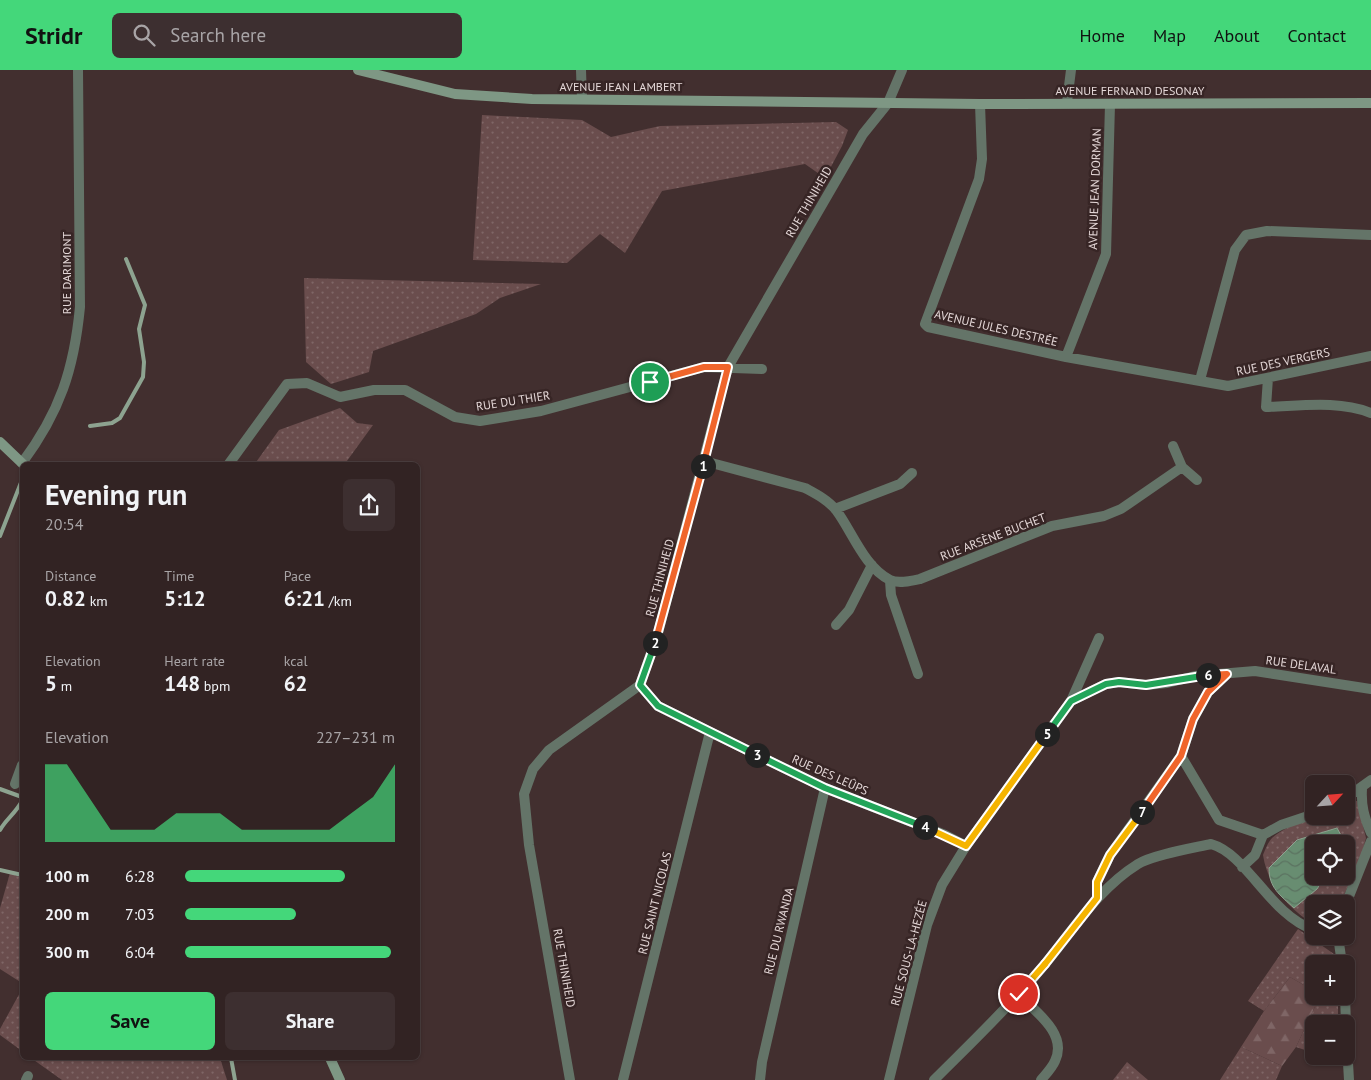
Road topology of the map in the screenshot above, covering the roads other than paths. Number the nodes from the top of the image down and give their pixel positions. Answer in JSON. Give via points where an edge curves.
{"nodes":[{"id":1,"x":78,"y":70,"type":"edge"},
{"id":2,"x":358,"y":70,"type":"edge"},
{"id":3,"x":581,"y":70,"type":"edge"},
{"id":4,"x":902,"y":70,"type":"edge"},
{"id":5,"x":1071,"y":70,"type":"edge"},
{"id":6,"x":582,"y":99,"type":"junction"},
{"id":7,"x":1067,"y":102,"type":"junction"},
{"id":8,"x":888,"y":103,"type":"junction"},
{"id":9,"x":1371,"y":103,"type":"edge"},
{"id":10,"x":980,"y":104,"type":"junction"},
{"id":11,"x":1110,"y":104,"type":"junction"},
{"id":12,"x":1371,"y":235,"type":"edge"},
{"id":13,"x":1371,"y":356,"type":"edge"},
{"id":14,"x":1066,"y":357,"type":"junction"},
{"id":15,"x":728,"y":367,"type":"junction"},
{"id":16,"x":762,"y":369,"type":"dead end"},
{"id":17,"x":1268,"y":378,"type":"junction"},
{"id":18,"x":1200,"y":380,"type":"junction"},
{"id":19,"x":1371,"y":413,"type":"edge"},
{"id":20,"x":0,"y":442,"type":"edge"},
{"id":21,"x":1172,"y":446,"type":"dead end"},
{"id":22,"x":704,"y":461,"type":"junction"},
{"id":23,"x":21,"y":462,"type":"edge"},
{"id":24,"x":24,"y":462,"type":"edge"},
{"id":25,"x":230,"y":462,"type":"edge"},
{"id":26,"x":1182,"y":467,"type":"junction"},
{"id":27,"x":912,"y":472,"type":"dead end"},
{"id":28,"x":1197,"y":480,"type":"dead end"},
{"id":29,"x":835,"y":509,"type":"junction"},
{"id":30,"x":872,"y":565,"type":"junction"},
{"id":31,"x":890,"y":580,"type":"junction"},
{"id":32,"x":836,"y":625,"type":"dead end"},
{"id":33,"x":1099,"y":638,"type":"dead end"},
{"id":34,"x":918,"y":674,"type":"dead end"},
{"id":35,"x":1227,"y":674,"type":"junction"},
{"id":36,"x":640,"y":685,"type":"junction"},
{"id":37,"x":1371,"y":689,"type":"edge"},
{"id":38,"x":1071,"y":701,"type":"junction"},
{"id":39,"x":710,"y":732,"type":"junction"},
{"id":40,"x":1181,"y":756,"type":"junction"},
{"id":41,"x":20,"y":770,"type":"edge"},
{"id":42,"x":1371,"y":780,"type":"edge"},
{"id":43,"x":15,"y":784,"type":"dead end"},
{"id":44,"x":825,"y":788,"type":"junction"},
{"id":45,"x":1362,"y":789,"type":"junction"},
{"id":46,"x":1355,"y":793,"type":"edge"},
{"id":47,"x":1305,"y":817,"type":"edge"},
{"id":48,"x":1371,"y":832,"type":"edge"},
{"id":49,"x":1263,"y":835,"type":"junction"},
{"id":50,"x":1371,"y":841,"type":"edge"},
{"id":51,"x":966,"y":846,"type":"junction"},
{"id":52,"x":1242,"y":867,"type":"junction"},
{"id":53,"x":1350,"y":895,"type":"edge"},
{"id":54,"x":1097,"y":898,"type":"junction"},
{"id":55,"x":1305,"y":925,"type":"edge"},
{"id":56,"x":1019,"y":994,"type":"junction"},
{"id":57,"x":331,"y":1060,"type":"edge"},
{"id":58,"x":1348,"y":1065,"type":"edge"},
{"id":59,"x":340,"y":1080,"type":"edge"},
{"id":60,"x":570,"y":1080,"type":"edge"},
{"id":61,"x":623,"y":1080,"type":"edge"},
{"id":62,"x":760,"y":1080,"type":"edge"},
{"id":63,"x":889,"y":1080,"type":"edge"},
{"id":64,"x":934,"y":1080,"type":"edge"},
{"id":65,"x":1041,"y":1080,"type":"edge"},
{"id":66,"x":1349,"y":1080,"type":"edge"}],
"edges":[{"from":1,"to":24,"type":"street","name":"RUE DARIMONT","via":[[80,307],[76,344],[59,402]]},
{"from":2,"to":6,"type":"main road","name":"AVENUE JEAN LAMBERT","via":[[455,94]]},
{"from":3,"to":6,"type":"street"},
{"from":4,"to":8,"type":"street","name":"RUE THINIHEID"},
{"from":5,"to":7,"type":"street"},
{"from":6,"to":8,"type":"main road","name":"AVENUE JEAN LAMBERT"},
{"from":7,"to":10,"type":"main road","name":"AVENUE FERNAND DESONAY"},
{"from":7,"to":11,"type":"main road","name":"AVENUE FERNAND DESONAY"},
{"from":8,"to":10,"type":"main road","name":"AVENUE FERNAND DESONAY"},
{"from":8,"to":15,"type":"street","name":"RUE THINIHEID","via":[[863,134]]},
{"from":9,"to":11,"type":"main road","name":"AVENUE FERNAND DESONAY"},
{"from":10,"to":14,"type":"street","name":"AVENUE JULES DESTRÉE","via":[[982,159],[979,180],[925,324]]},
{"from":11,"to":14,"type":"street","name":"AVENUE JEAN DORMAN","via":[[1106,254]]},
{"from":12,"to":18,"type":"street","via":[[1267,231],[1246,236],[1235,250]]},
{"from":13,"to":17,"type":"street","name":"RUE DES VERGERS"},
{"from":14,"to":18,"type":"street","name":"AVENUE JULES DESTRÉE"},
{"from":15,"to":16,"type":"street"},
{"from":15,"to":22,"type":"street","name":"RUE THINIHEID"},
{"from":15,"to":25,"type":"street","name":"RUE DU THIER","via":[[704,367],[541,411],[480,421],[455,417],[405,390],[374,390],[340,397],[307,383],[287,384]]},
{"from":17,"to":18,"type":"street","name":"RUE DES VERGERS","via":[[1228,386]]},
{"from":17,"to":19,"type":"street","via":[[1266,407],[1330,406],[1359,408]]},
{"from":20,"to":23,"type":"main road"},
{"from":21,"to":26,"type":"street"},
{"from":22,"to":29,"type":"street","via":[[805,488]]},
{"from":22,"to":36,"type":"street","name":"RUE THINIHEID","via":[[654,647]]},
{"from":26,"to":28,"type":"street"},
{"from":26,"to":31,"type":"street","name":"RUE ARSÈNE BUCHET","via":[[1121,509],[1104,516],[1052,526],[920,579],[907,582]]},
{"from":27,"to":29,"type":"street","via":[[900,484]]},
{"from":29,"to":30,"type":"street"},
{"from":30,"to":31,"type":"street"},
{"from":30,"to":32,"type":"street","via":[[849,610]]},
{"from":31,"to":34,"type":"street","via":[[891,595]]},
{"from":33,"to":38,"type":"street","name":"RUE SOUS-LA-HEZÉE"},
{"from":35,"to":37,"type":"street","name":"RUE DELAVAL","via":[[1255,671]]},
{"from":35,"to":38,"type":"street","name":"RUE DELAVAL","via":[[1146,685],[1106,684]]},
{"from":35,"to":40,"type":"street","via":[[1208,692],[1193,719]]},
{"from":36,"to":39,"type":"street","name":"RUE DES LEÛPS","via":[[658,706]]},
{"from":36,"to":60,"type":"street","name":"RUE THINIHEID","via":[[549,750],[533,769],[524,794],[529,845]]},
{"from":38,"to":51,"type":"street","name":"RUE SOUS-LA-HEZÉE"},
{"from":39,"to":44,"type":"street","name":"RUE DES LEÛPS"},
{"from":39,"to":61,"type":"street","name":"RUE SAINT NICOLAS"},
{"from":40,"to":49,"type":"street","via":[[1219,820]]},
{"from":40,"to":54,"type":"street","via":[[1110,855],[1097,882]]},
{"from":41,"to":43,"type":"street"},
{"from":42,"to":45,"type":"street"},
{"from":44,"to":51,"type":"street","name":"RUE DES LEÛPS","via":[[946,834]]},
{"from":44,"to":62,"type":"street","name":"RUE DU RWANDA"},
{"from":45,"to":46,"type":"street"},
{"from":45,"to":48,"type":"street","via":[[1363,811]]},
{"from":47,"to":49,"type":"street","via":[[1281,824]]},
{"from":49,"to":52,"type":"street","via":[[1255,855]]},
{"from":50,"to":53,"type":"street"},
{"from":51,"to":63,"type":"street","name":"RUE SOUS-LA-HEZÉE","via":[[942,885],[927,925]]},
{"from":52,"to":54,"type":"street","via":[[1220,847],[1211,844],[1140,863]]},
{"from":52,"to":55,"type":"street","via":[[1281,911]]},
{"from":54,"to":56,"type":"street"},
{"from":56,"to":64,"type":"street"},
{"from":56,"to":65,"type":"street","via":[[1052,1029],[1058,1040],[1055,1062]]},
{"from":57,"to":59,"type":"main road"},
{"from":58,"to":66,"type":"street"}]}
